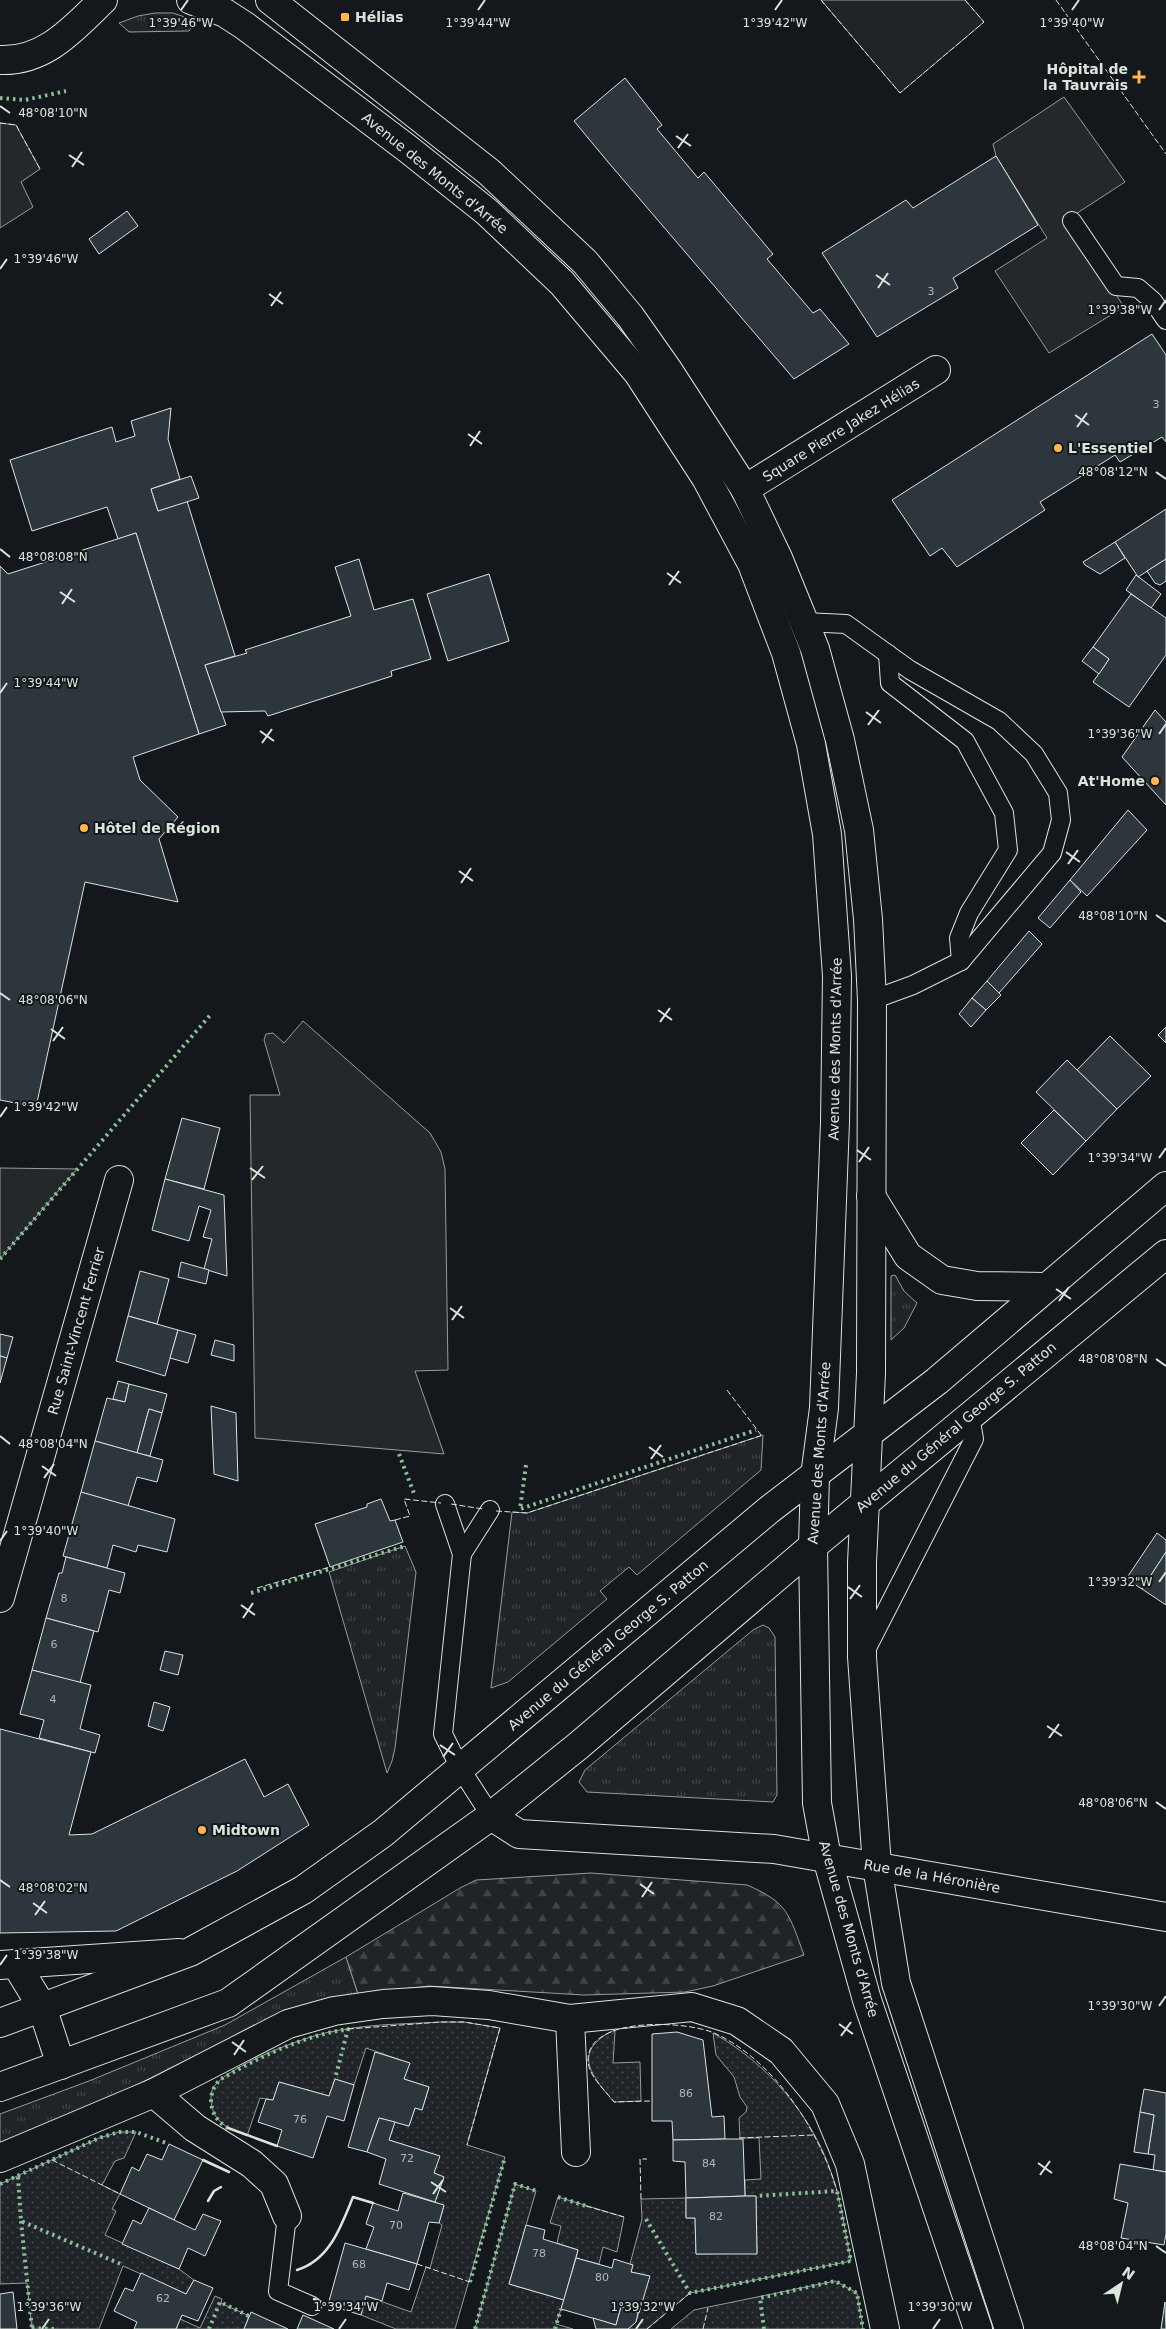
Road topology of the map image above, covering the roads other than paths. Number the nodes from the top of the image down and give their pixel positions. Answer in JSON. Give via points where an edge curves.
{"nodes":[{"id":1,"x":103,"y":0,"type":"edge"},
{"id":2,"x":191,"y":0,"type":"edge"},
{"id":3,"x":270,"y":0,"type":"edge"},
{"id":4,"x":0,"y":60,"type":"edge"},
{"id":5,"x":1072,"y":221,"type":"dead end"},
{"id":6,"x":1166,"y":320,"type":"edge"},
{"id":7,"x":936,"y":370,"type":"dead end"},
{"id":8,"x":745,"y":489,"type":"junction"},
{"id":9,"x":804,"y":622,"type":"junction"},
{"id":10,"x":888,"y":654,"type":"junction"},
{"id":11,"x":961,"y":961,"type":"junction"},
{"id":12,"x":872,"y":1000,"type":"junction"},
{"id":13,"x":119,"y":1180,"type":"dead end"},
{"id":14,"x":1166,"y":1186,"type":"edge"},
{"id":15,"x":870,"y":1195,"type":"junction"},
{"id":16,"x":1166,"y":1254,"type":"edge"},
{"id":17,"x":1045,"y":1287,"type":"junction"},
{"id":18,"x":970,"y":1416,"type":"junction"},
{"id":19,"x":870,"y":1434,"type":"junction"},
{"id":20,"x":815,"y":1476,"type":"junction"},
{"id":21,"x":866,"y":1501,"type":"junction"},
{"id":22,"x":445,"y":1504,"type":"dead end"},
{"id":23,"x":490,"y":1510,"type":"dead end"},
{"id":24,"x":813,"y":1546,"type":"junction"},
{"id":25,"x":462,"y":1554,"type":"junction"},
{"id":26,"x":0,"y":1598,"type":"edge"},
{"id":27,"x":862,"y":1657,"type":"junction"},
{"id":28,"x":460,"y":1768,"type":"junction"},
{"id":29,"x":492,"y":1816,"type":"junction"},
{"id":30,"x":827,"y":1858,"type":"junction"},
{"id":31,"x":877,"y":1866,"type":"junction"},
{"id":32,"x":1166,"y":1918,"type":"edge"},
{"id":33,"x":190,"y":1952,"type":"junction"},
{"id":34,"x":8,"y":1964,"type":"edge"},
{"id":35,"x":42,"y":2007,"type":"junction"},
{"id":36,"x":570,"y":2019,"type":"junction"},
{"id":37,"x":0,"y":2023,"type":"edge"},
{"id":38,"x":61,"y":2065,"type":"junction"},
{"id":39,"x":0,"y":2087,"type":"edge"},
{"id":40,"x":154,"y":2093,"type":"junction"},
{"id":41,"x":576,"y":2152,"type":"dead end"},
{"id":42,"x":0,"y":2158,"type":"edge"},
{"id":43,"x":287,"y":2216,"type":"joint"},
{"id":44,"x":312,"y":2306,"type":"dead end"},
{"id":45,"x":885,"y":2329,"type":"edge"},
{"id":46,"x":978,"y":2329,"type":"edge"},
{"id":47,"x":1009,"y":2329,"type":"edge"}],
"edges":[{"from":1,"to":4,"type":"street","via":[[56,44],[31,56]]},
{"from":2,"to":20,"type":"street","name":"Avenue des Monts d'Arrée","via":[[245,26],[408,149],[487,212],[562,283],[638,373],[706,478],[752,564],[786,652],[810,744],[827,834],[836,957],[835,1122],[824,1408]]},
{"from":3,"to":8,"type":"street","via":[[489,172],[585,262],[630,316]]},
{"from":5,"to":6,"type":"lane","via":[[1116,286],[1138,288],[1154,301]]},
{"from":7,"to":8,"type":"street","name":"Square Pierre Jakez Hélias"},
{"from":8,"to":9,"type":"street"},
{"from":9,"to":10,"type":"lane","via":[[846,624]]},
{"from":9,"to":12,"type":"street","via":[[815,649],[840,740],[859,830]]},
{"from":10,"to":11,"type":"lane","via":[[890,683],[965,741],[1004,812],[1008,850],[968,913],[958,938]]},
{"from":10,"to":11,"type":"lane","via":[[999,721],[1034,754],[1058,793],[1061,820],[1052,853]]},
{"from":11,"to":12,"type":"lane","via":[[913,985]]},
{"from":12,"to":15,"type":"street"},
{"from":13,"to":26,"type":"street","name":"Rue Saint-Vincent Ferrier"},
{"from":14,"to":17,"type":"street","name":"Avenue du Général George S. Patton"},
{"from":15,"to":17,"type":"street","via":[[908,1256],[942,1280],[977,1286]]},
{"from":15,"to":19,"type":"street"},
{"from":16,"to":18,"type":"street","name":"Avenue du Général George S. Patton"},
{"from":17,"to":19,"type":"street","name":"Avenue du Général George S. Patton"},
{"from":18,"to":21,"type":"street","name":"Avenue du Général George S. Patton"},
{"from":18,"to":27,"type":"lane","via":[[974,1439]]},
{"from":19,"to":20,"type":"street","name":"Avenue du Général George S. Patton"},
{"from":19,"to":21,"type":"street"},
{"from":20,"to":24,"type":"street","name":"Avenue des Monts d'Arrée"},
{"from":20,"to":28,"type":"street","name":"Avenue du Général George S. Patton","via":[[770,1509]]},
{"from":21,"to":24,"type":"street","name":"Avenue du Général George S. Patton"},
{"from":21,"to":27,"type":"street"},
{"from":22,"to":25,"type":"lane"},
{"from":23,"to":25,"type":"lane"},
{"from":24,"to":29,"type":"street","name":"Avenue du Général George S. Patton"},
{"from":24,"to":30,"type":"street","name":"Avenue des Monts d'Arrée","via":[[817,1803]]},
{"from":25,"to":28,"type":"lane","via":[[443,1734]]},
{"from":27,"to":31,"type":"street"},
{"from":28,"to":29,"type":"lane"},
{"from":28,"to":33,"type":"street","name":"Avenue du Général George S. Patton","via":[[383,1833],[302,1890]]},
{"from":29,"to":30,"type":"street","name":"Rue de la Héronière","via":[[520,1834],[774,1849]]},
{"from":29,"to":38,"type":"street","name":"Avenue du Général George S. Patton","via":[[228,2003]]},
{"from":30,"to":31,"type":"street","name":"Rue de la Héronière"},
{"from":30,"to":46,"type":"street","name":"Avenue des Monts d'Arrée","via":[[867,2000]]},
{"from":31,"to":32,"type":"street","name":"Rue de la Héronière"},
{"from":31,"to":47,"type":"street","via":[[896,1983]]},
{"from":33,"to":34,"type":"street"},
{"from":33,"to":35,"type":"street","name":"Avenue du Général George S. Patton"},
{"from":34,"to":35,"type":"street"},
{"from":35,"to":37,"type":"street","name":"Avenue du Général George S. Patton"},
{"from":35,"to":38,"type":"street"},
{"from":36,"to":40,"type":"street","via":[[489,2005],[432,2001],[334,2011],[288,2024]]},
{"from":36,"to":41,"type":"street"},
{"from":36,"to":45,"type":"street","via":[[692,2007],[737,2021],[781,2051],[825,2104],[850,2164]]},
{"from":38,"to":39,"type":"street","name":"Avenue du Général George S. Patton"},
{"from":40,"to":42,"type":"street"},
{"from":40,"to":43,"type":"street","via":[[195,2128],[252,2164],[274,2184]]},
{"from":43,"to":44,"type":"lane","via":[[278,2291]]}]}
